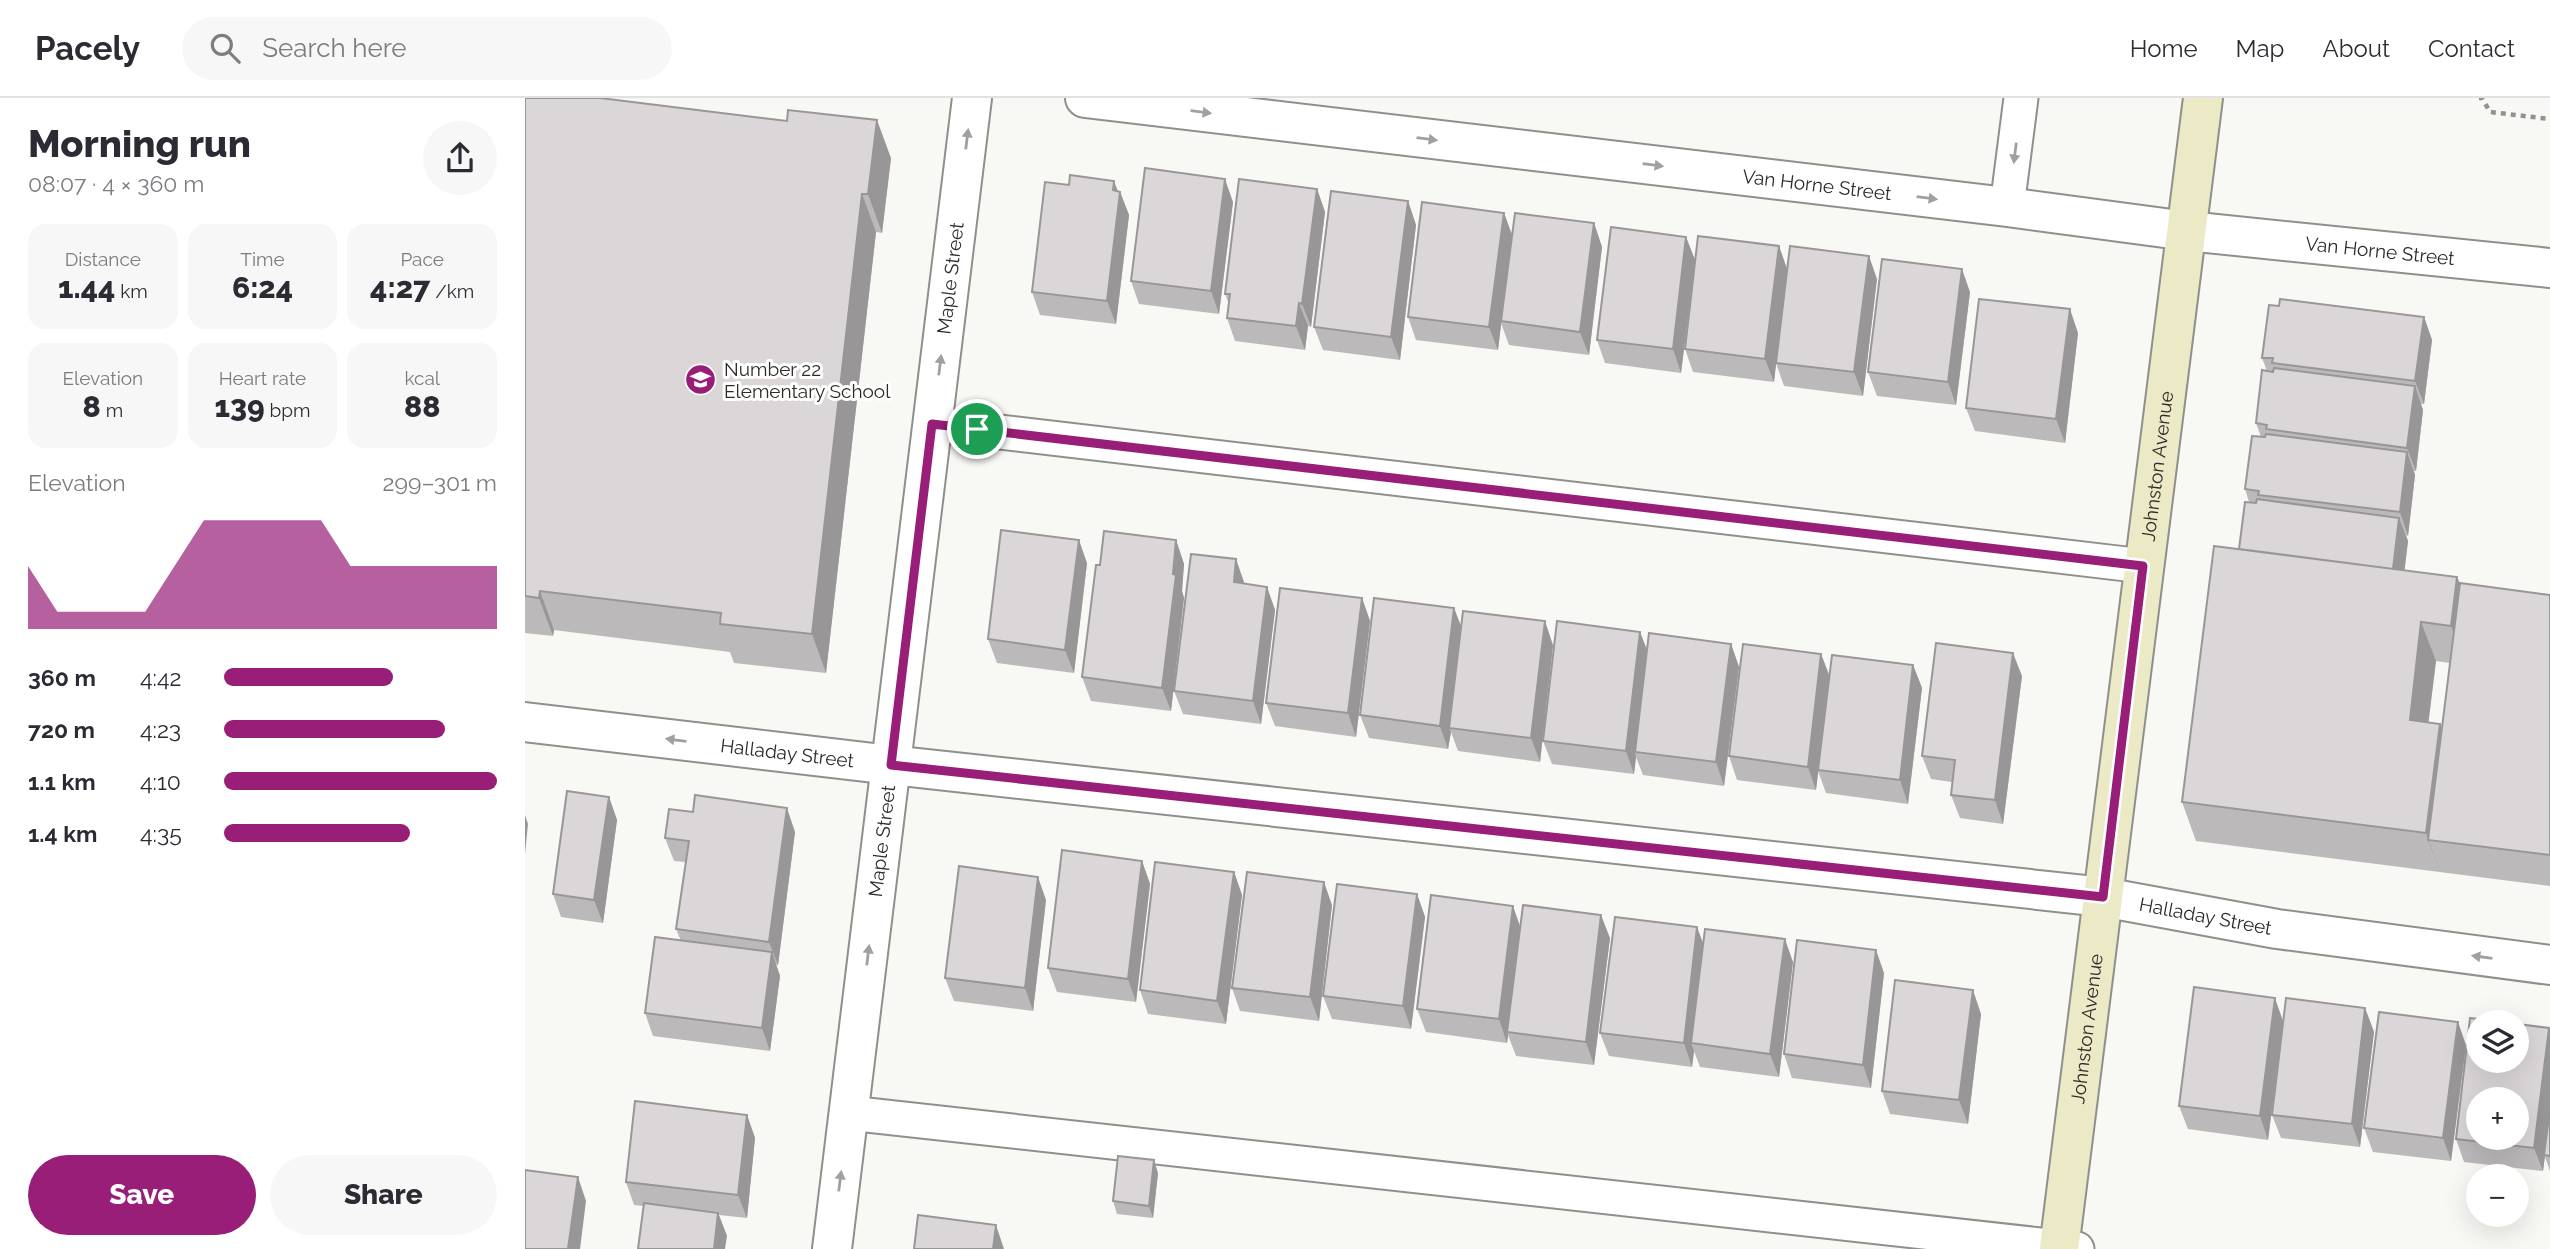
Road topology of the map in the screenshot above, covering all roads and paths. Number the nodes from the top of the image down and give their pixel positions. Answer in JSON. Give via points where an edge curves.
{"nodes":[{"id":1,"x":972,"y":98,"type":"edge"},
{"id":2,"x":1085,"y":98,"type":"edge"},
{"id":3,"x":2021,"y":98,"type":"edge"},
{"id":4,"x":2203,"y":98,"type":"edge"},
{"id":5,"x":2479,"y":98,"type":"edge"},
{"id":6,"x":2550,"y":119,"type":"edge"},
{"id":7,"x":2007,"y":208,"type":"junction"},
{"id":8,"x":2187,"y":231,"type":"junction"},
{"id":9,"x":2550,"y":268,"type":"edge"},
{"id":10,"x":932,"y":424,"type":"junction"},
{"id":11,"x":2143,"y":566,"type":"junction"},
{"id":12,"x":525,"y":722,"type":"edge"},
{"id":13,"x":891,"y":765,"type":"junction"},
{"id":14,"x":2103,"y":897,"type":"junction"},
{"id":15,"x":2550,"y":965,"type":"edge"},
{"id":16,"x":849,"y":1113,"type":"junction"},
{"id":17,"x":2065,"y":1248,"type":"edge"},
{"id":18,"x":832,"y":1249,"type":"edge"}],
"edges":[{"from":10,"to":1,"type":"street","name":"Maple Street","one_way":true},
{"from":2,"to":7,"type":"street","name":"Van Horne Street","one_way":true},
{"from":3,"to":7,"type":"lane","one_way":true},
{"from":4,"to":8,"type":"street","name":"Johnston Avenue"},
{"from":5,"to":6,"type":"path","via":[[2490,112]]},
{"from":7,"to":8,"type":"street","name":"Van Horne Street"},
{"from":8,"to":9,"type":"street","name":"Van Horne Street"},
{"from":8,"to":11,"type":"street","name":"Johnston Avenue"},
{"from":10,"to":11,"type":"lane"},
{"from":10,"to":13,"type":"street","name":"Maple Street"},
{"from":11,"to":14,"type":"street","name":"Johnston Avenue"},
{"from":13,"to":12,"type":"street","name":"Halladay Street","one_way":true},
{"from":13,"to":14,"type":"street","name":"Halladay Street"},
{"from":16,"to":13,"type":"street","name":"Maple Street","one_way":true},
{"from":15,"to":14,"type":"street","name":"Halladay Street","one_way":true,"via":[[2277,929]]},
{"from":14,"to":17,"type":"street","name":"Johnston Avenue"},
{"from":16,"to":17,"type":"lane"},
{"from":18,"to":16,"type":"street","name":"Maple Street","one_way":true}]}
